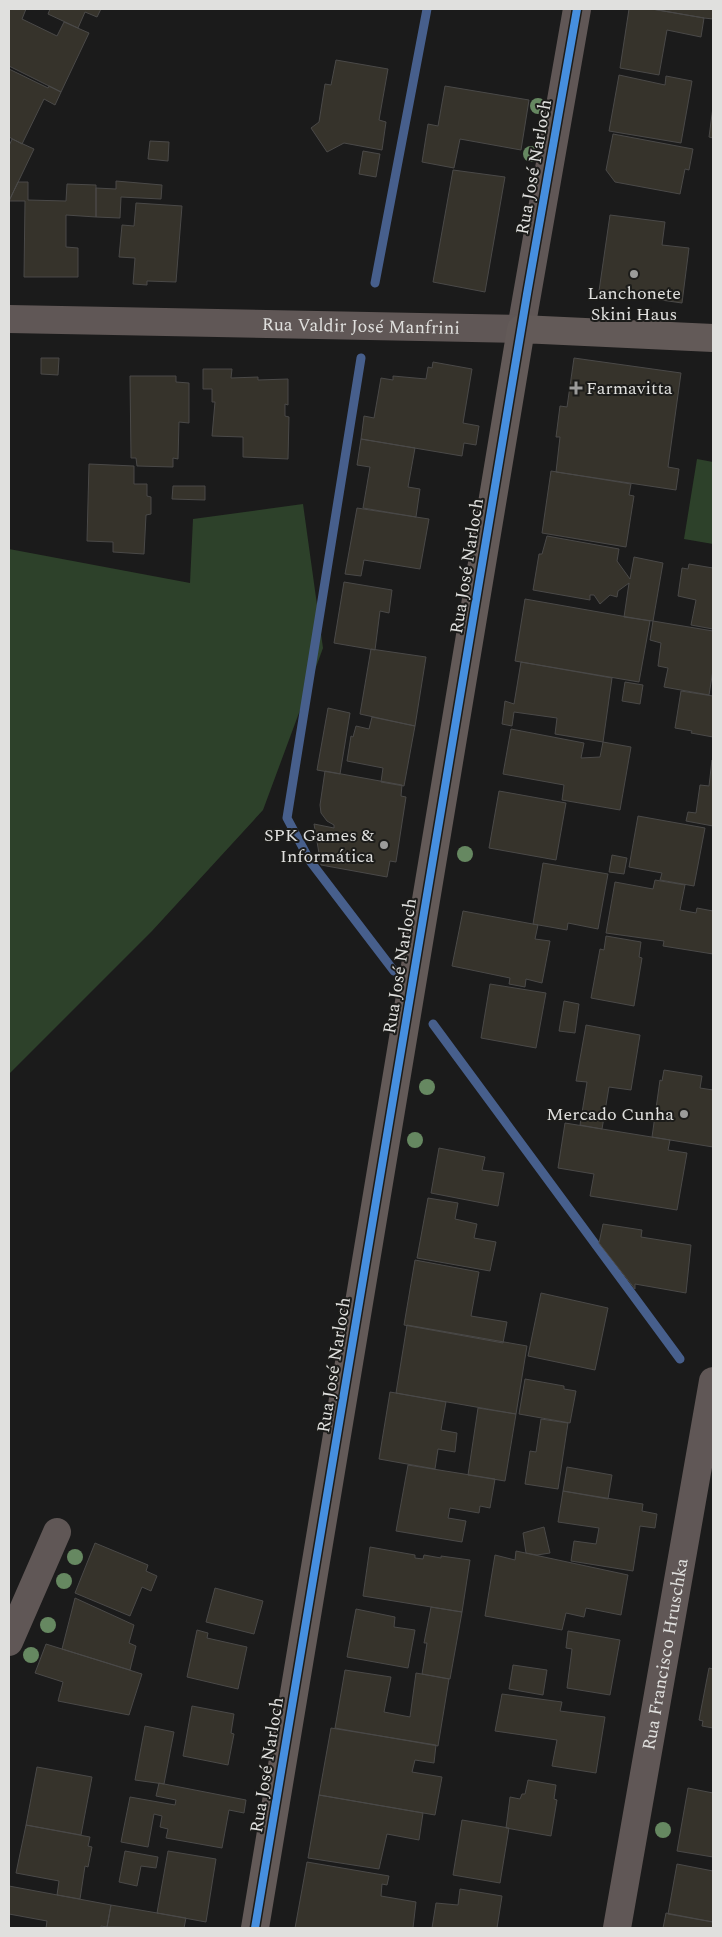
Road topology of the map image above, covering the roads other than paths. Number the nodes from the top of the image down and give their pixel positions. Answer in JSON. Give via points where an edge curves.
{"nodes":[{"id":1,"x":577,"y":9,"type":"edge"},
{"id":2,"x":9,"y":319,"type":"edge"},
{"id":3,"x":521,"y":329,"type":"junction"},
{"id":4,"x":713,"y":338,"type":"edge"},
{"id":5,"x":713,"y":1381,"type":"edge"},
{"id":6,"x":57,"y":1532,"type":"dead end"},
{"id":7,"x":9,"y":1642,"type":"edge"},
{"id":8,"x":256,"y":1928,"type":"edge"},
{"id":9,"x":617,"y":1928,"type":"edge"}],
"edges":[{"from":1,"to":3,"type":"street","name":"Rua José Narloch"},
{"from":2,"to":3,"type":"street","name":"Rua Valdir José Manfrini"},
{"from":3,"to":4,"type":"main road","name":"Rua Valdir José Manfrini"},
{"from":3,"to":8,"type":"main road","name":"Rua José Narloch"},
{"from":5,"to":9,"type":"street","name":"Rua Francisco Hruschka"},
{"from":6,"to":7,"type":"street"}]}
